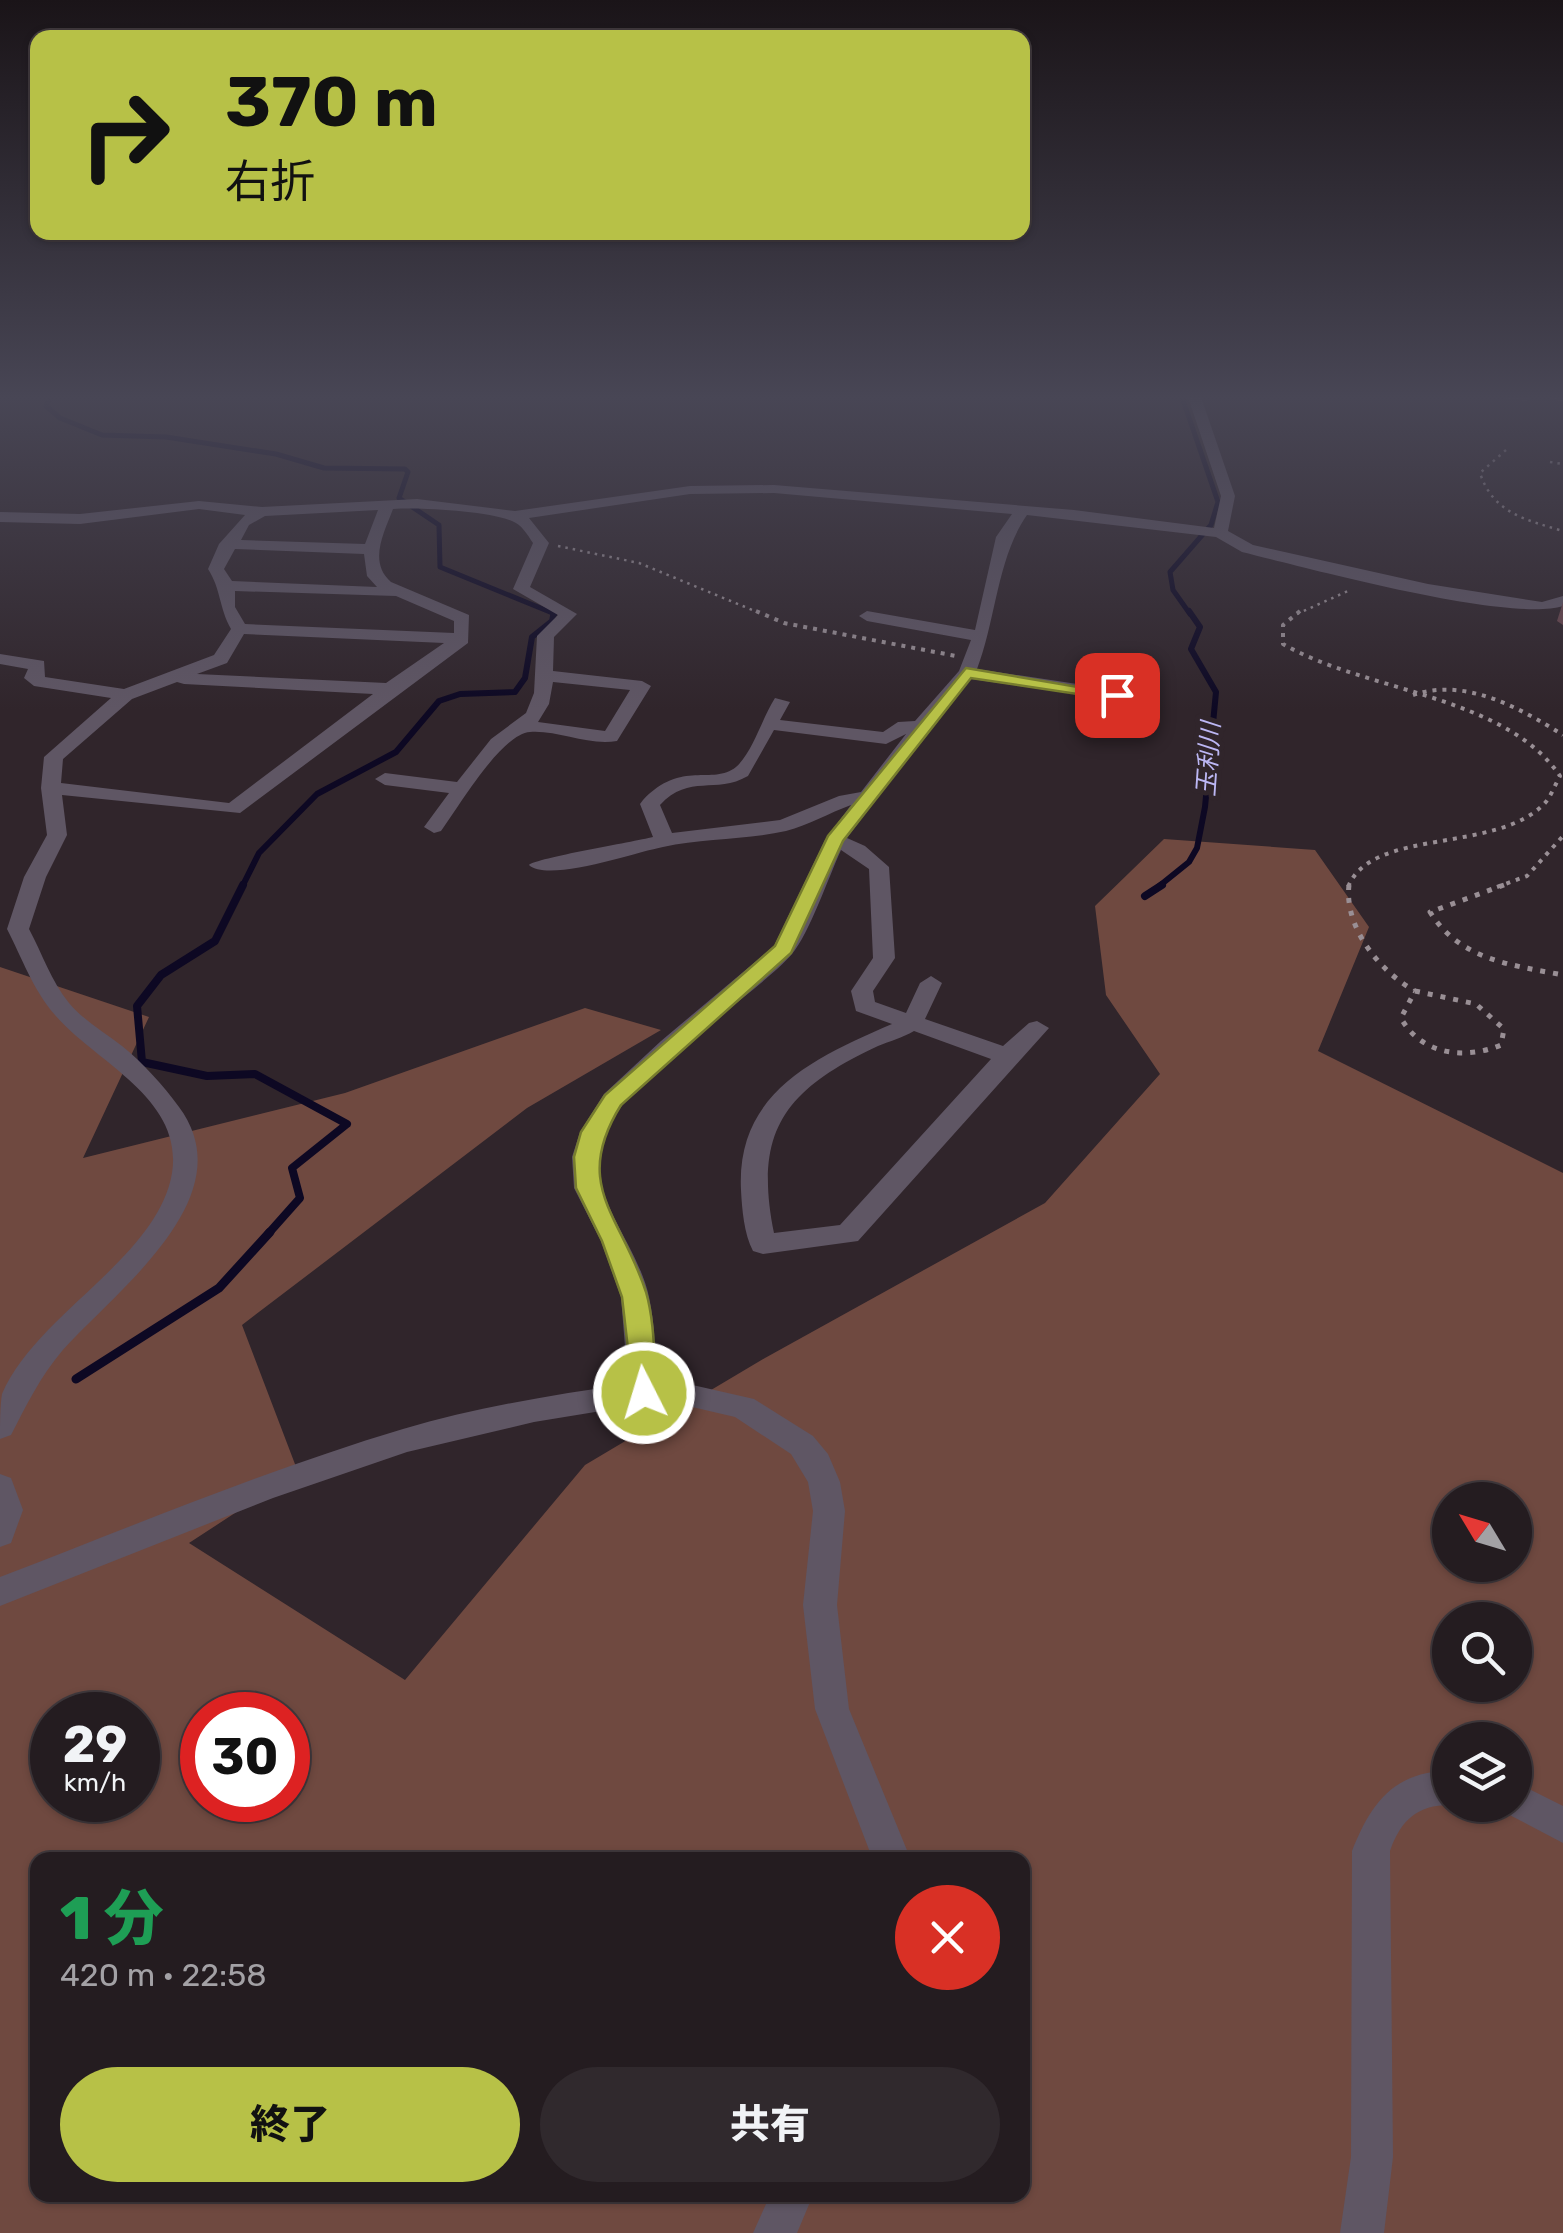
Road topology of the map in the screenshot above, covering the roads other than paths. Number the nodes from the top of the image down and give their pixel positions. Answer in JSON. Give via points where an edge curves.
{"nodes":[{"id":1,"x":606,"y":501,"type":"edge"},
{"id":2,"x":912,"y":501,"type":"edge"},
{"id":3,"x":1227,"y":501,"type":"edge"},
{"id":4,"x":386,"y":506,"type":"junction"},
{"id":5,"x":1023,"y":510,"type":"junction"},
{"id":6,"x":262,"y":512,"type":"junction"},
{"id":7,"x":515,"y":516,"type":"junction"},
{"id":8,"x":0,"y":517,"type":"edge"},
{"id":9,"x":1220,"y":533,"type":"junction"},
{"id":10,"x":227,"y":544,"type":"junction"},
{"id":11,"x":368,"y":550,"type":"junction"},
{"id":12,"x":227,"y":586,"type":"junction"},
{"id":13,"x":391,"y":592,"type":"junction"},
{"id":14,"x":1563,"y":601,"type":"edge"},
{"id":15,"x":867,"y":616,"type":"dead end"},
{"id":16,"x":239,"y":629,"type":"junction"},
{"id":17,"x":980,"y":636,"type":"junction"},
{"id":18,"x":462,"y":639,"type":"junction"},
{"id":19,"x":0,"y":659,"type":"edge"},
{"id":20,"x":968,"y":666,"type":"junction"},
{"id":21,"x":542,"y":676,"type":"junction"},
{"id":22,"x":179,"y":678,"type":"junction"},
{"id":23,"x":390,"y":689,"type":"junction"},
{"id":24,"x":126,"y":695,"type":"junction"},
{"id":25,"x":1117,"y":695,"type":"dead end"},
{"id":26,"x":781,"y":702,"type":"dead end"},
{"id":27,"x":768,"y":724,"type":"junction"},
{"id":28,"x":526,"y":726,"type":"junction"},
{"id":29,"x":920,"y":727,"type":"junction"},
{"id":30,"x":385,"y":780,"type":"dead end"},
{"id":31,"x":51,"y":788,"type":"junction"},
{"id":32,"x":462,"y":789,"type":"junction"},
{"id":33,"x":866,"y":798,"type":"junction"},
{"id":34,"x":434,"y":827,"type":"dead end"},
{"id":35,"x":665,"y":840,"type":"junction"},
{"id":36,"x":834,"y":840,"type":"junction"},
{"id":37,"x":539,"y":866,"type":"dead end"},
{"id":38,"x":9,"y":929,"type":"edge"},
{"id":39,"x":932,"y":983,"type":"dead end"},
{"id":40,"x":910,"y":1024,"type":"junction"},
{"id":41,"x":1037,"y":1028,"type":"dead end"},
{"id":42,"x":1007,"y":1056,"type":"junction"},
{"id":43,"x":644,"y":1393,"type":"junction"},
{"id":44,"x":0,"y":1427,"type":"edge"},
{"id":45,"x":0,"y":1487,"type":"edge"},
{"id":46,"x":0,"y":1534,"type":"edge"},
{"id":47,"x":0,"y":1592,"type":"edge"},
{"id":48,"x":1432,"y":1789,"type":"edge"},
{"id":49,"x":1532,"y":1808,"type":"edge"},
{"id":50,"x":1563,"y":1825,"type":"edge"},
{"id":51,"x":889,"y":1852,"type":"edge"},
{"id":52,"x":789,"y":2202,"type":"edge"},
{"id":53,"x":774,"y":2233,"type":"edge"},
{"id":54,"x":1362,"y":2233,"type":"edge"}],
"edges":[{"from":1,"to":7,"type":"street"},
{"from":2,"to":5,"type":"street"},
{"from":3,"to":9,"type":"street"},
{"from":4,"to":6,"type":"street"},
{"from":4,"to":7,"type":"street","via":[[417,503]]},
{"from":4,"to":11,"type":"street"},
{"from":5,"to":9,"type":"street"},
{"from":5,"to":17,"type":"street","via":[[1004,537]]},
{"from":6,"to":8,"type":"street","via":[[199,506],[80,519]]},
{"from":6,"to":10,"type":"street","via":[[243,522]]},
{"from":7,"to":21,"type":"street","via":[[541,543],[522,589],[569,614],[546,636]]},
{"from":9,"to":14,"type":"street","via":[[1248,549],[1428,588],[1543,607]]},
{"from":10,"to":11,"type":"street"},
{"from":10,"to":12,"type":"street","via":[[215,573]]},
{"from":11,"to":13,"type":"street","via":[[375,578]]},
{"from":12,"to":13,"type":"street"},
{"from":12,"to":16,"type":"street","via":[[227,607]]},
{"from":13,"to":18,"type":"street","via":[[463,619]]},
{"from":15,"to":17,"type":"street"},
{"from":16,"to":18,"type":"street"},
{"from":16,"to":22,"type":"street","via":[[221,659]]},
{"from":17,"to":20,"type":"street"},
{"from":18,"to":23,"type":"street"},
{"from":19,"to":24,"type":"street","via":[[38,665],[33,678],[40,682]]},
{"from":20,"to":25,"type":"street"},
{"from":20,"to":29,"type":"street"},
{"from":21,"to":28,"type":"street","via":[[547,692]]},
{"from":21,"to":28,"type":"street","via":[[642,686],[610,737]]},
{"from":22,"to":23,"type":"street"},
{"from":22,"to":24,"type":"street"},
{"from":23,"to":31,"type":"street","via":[[233,809]]},
{"from":24,"to":31,"type":"street","via":[[54,757]]},
{"from":26,"to":27,"type":"street"},
{"from":27,"to":29,"type":"street","via":[[886,738],[905,726]]},
{"from":27,"to":35,"type":"street","via":[[742,772],[684,778],[663,788],[650,804]]},
{"from":28,"to":32,"type":"street","via":[[495,744]]},
{"from":29,"to":33,"type":"street"},
{"from":30,"to":32,"type":"street"},
{"from":31,"to":38,"type":"street","via":[[57,835]]},
{"from":32,"to":34,"type":"street"},
{"from":33,"to":35,"type":"street","via":[[853,797],[781,826]]},
{"from":33,"to":36,"type":"street"},
{"from":35,"to":37,"type":"street"},
{"from":36,"to":40,"type":"street","via":[[879,867],[884,958],[862,991],[864,1006]]},
{"from":36,"to":43,"type":"street","via":[[784,949],[669,1046],[613,1100],[593,1132],[585,1157],[588,1188],[634,1297]]},
{"from":38,"to":44,"type":"street","via":[[66,1014],[123,1060],[189,1142],[171,1210],[111,1287],[55,1340]]},
{"from":39,"to":40,"type":"street"},
{"from":40,"to":42,"type":"street"},
{"from":40,"to":42,"type":"street","via":[[817,1070],[778,1098],[760,1132],[752,1200],[762,1244],[848,1234]]},
{"from":41,"to":42,"type":"street"},
{"from":43,"to":47,"type":"street","via":[[406,1440]]},
{"from":43,"to":51,"type":"street","via":[[675,1392],[742,1407],[802,1445],[817,1463],[829,1511],[820,1605],[832,1709]]},
{"from":45,"to":46,"type":"street","via":[[8,1520]]},
{"from":48,"to":54,"type":"street","via":[[1395,1801],[1371,1851],[1372,2157]]},
{"from":49,"to":50,"type":"street"},
{"from":52,"to":53,"type":"street"}]}
